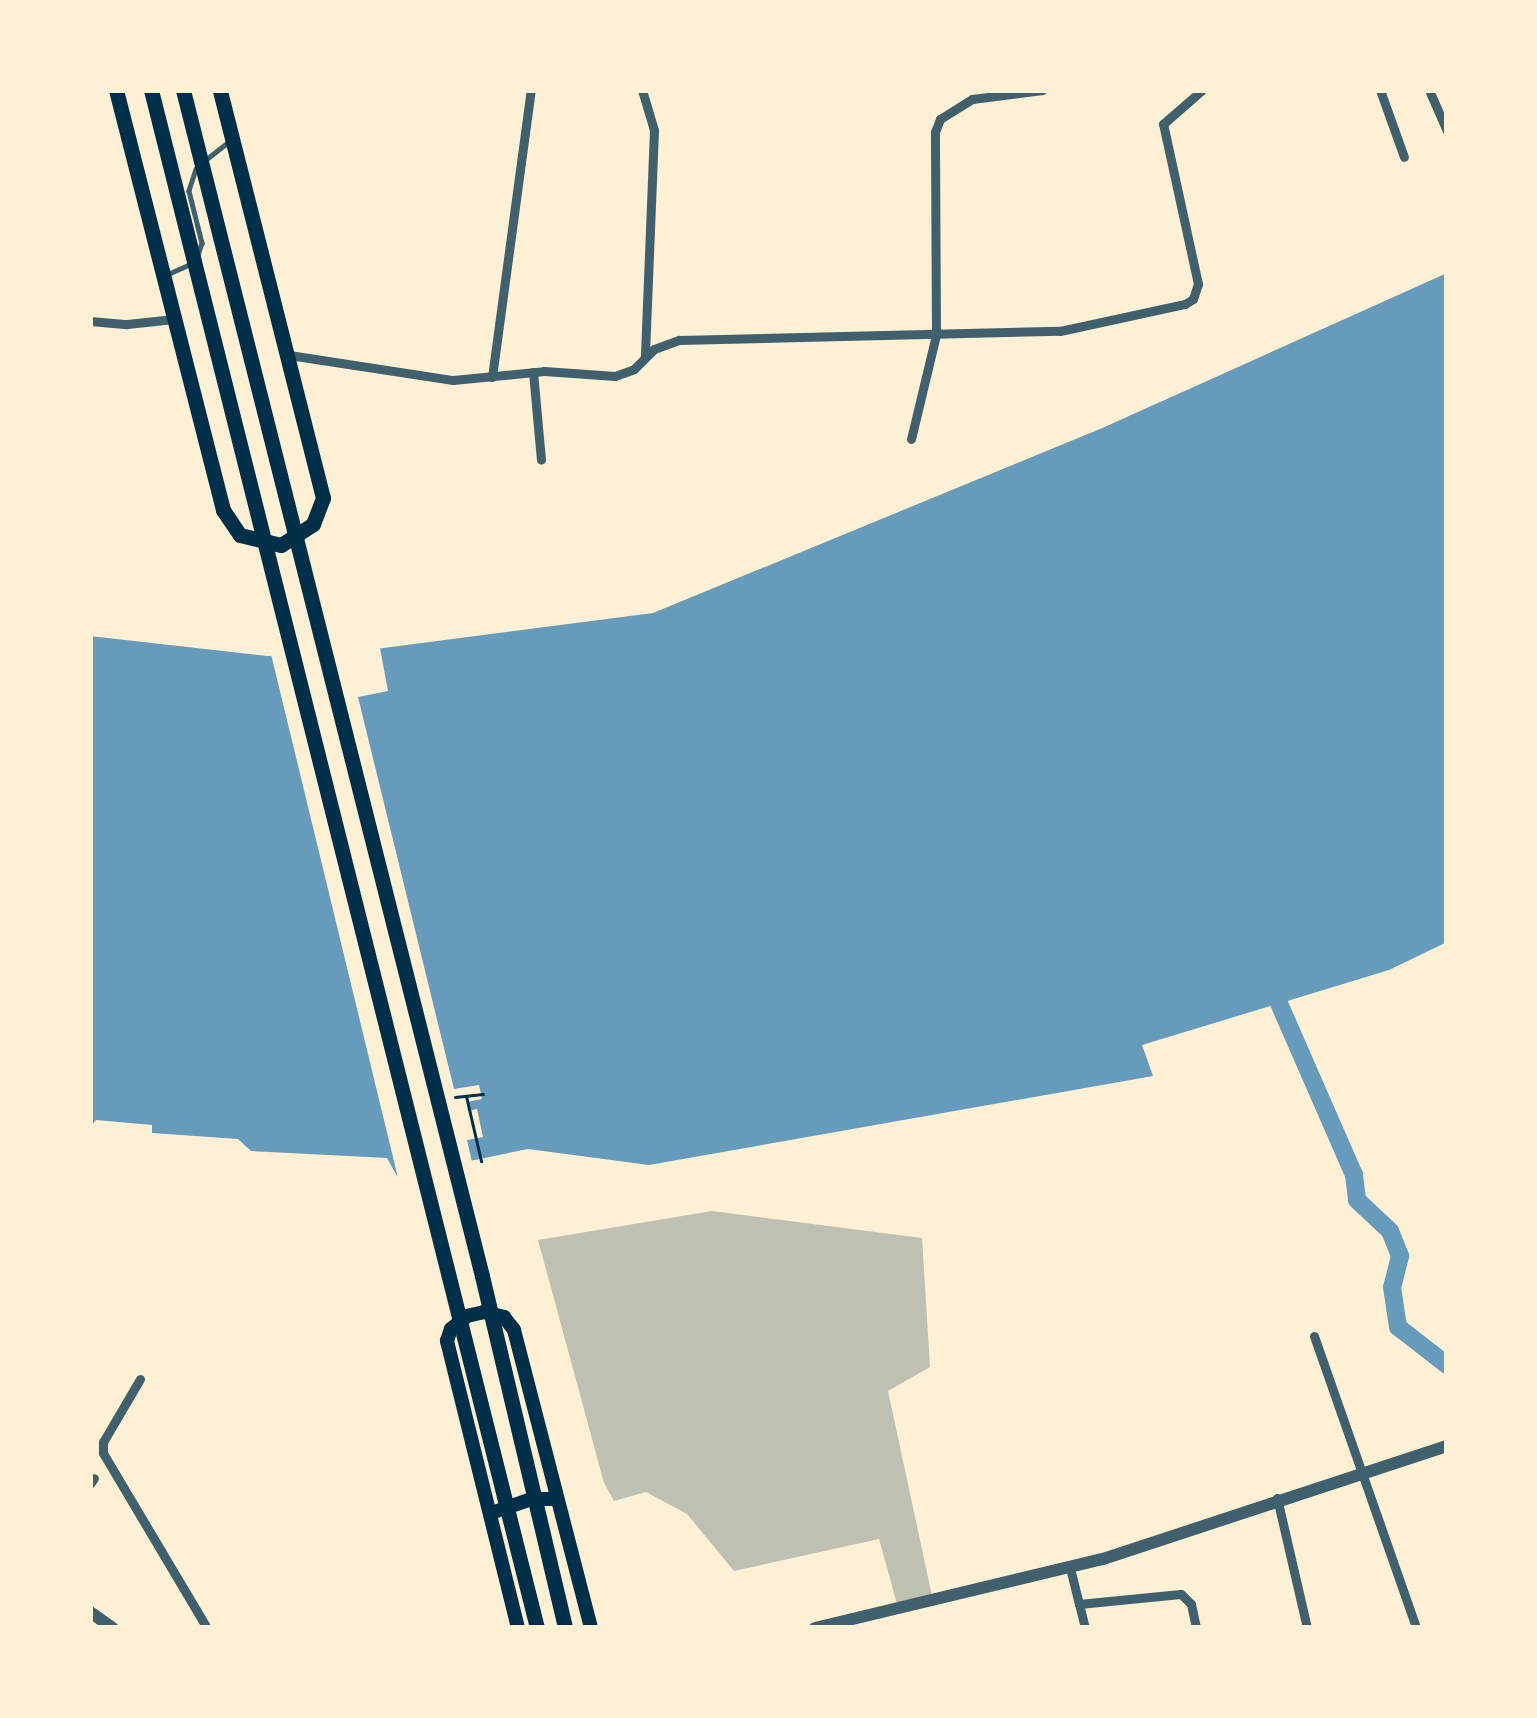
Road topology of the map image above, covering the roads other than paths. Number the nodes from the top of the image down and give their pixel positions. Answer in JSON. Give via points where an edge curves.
{"nodes":[{"id":1,"x":116,"y":90,"type":"edge"},
{"id":2,"x":151,"y":90,"type":"edge"},
{"id":3,"x":183,"y":90,"type":"edge"},
{"id":4,"x":220,"y":90,"type":"edge"},
{"id":5,"x":531,"y":90,"type":"edge"},
{"id":6,"x":642,"y":90,"type":"edge"},
{"id":7,"x":1042,"y":90,"type":"edge"},
{"id":8,"x":1202,"y":90,"type":"edge"},
{"id":9,"x":1380,"y":90,"type":"edge"},
{"id":10,"x":1430,"y":90,"type":"edge"},
{"id":11,"x":1447,"y":131,"type":"edge"},
{"id":12,"x":232,"y":139,"type":"junction"},
{"id":13,"x":1404,"y":157,"type":"dead end"},
{"id":14,"x":163,"y":277,"type":"junction"},
{"id":15,"x":174,"y":319,"type":"junction"},
{"id":16,"x":90,"y":320,"type":"edge"},
{"id":17,"x":936,"y":335,"type":"junction"},
{"id":18,"x":289,"y":355,"type":"junction"},
{"id":19,"x":646,"y":357,"type":"junction"},
{"id":20,"x":533,"y":372,"type":"junction"},
{"id":21,"x":491,"y":377,"type":"junction"},
{"id":22,"x":911,"y":439,"type":"dead end"},
{"id":23,"x":541,"y":460,"type":"dead end"},
{"id":24,"x":1314,"y":1336,"type":"dead end"},
{"id":25,"x":140,"y":1379,"type":"dead end"},
{"id":26,"x":1447,"y":1446,"type":"edge"},
{"id":27,"x":1365,"y":1474,"type":"junction"},
{"id":28,"x":1277,"y":1498,"type":"junction"},
{"id":29,"x":554,"y":1499,"type":"junction"},
{"id":30,"x":493,"y":1514,"type":"junction"},
{"id":31,"x":1070,"y":1568,"type":"junction"},
{"id":32,"x":1079,"y":1604,"type":"junction"},
{"id":33,"x":90,"y":1612,"type":"edge"},
{"id":34,"x":112,"y":1628,"type":"edge"},
{"id":35,"x":207,"y":1628,"type":"edge"},
{"id":36,"x":518,"y":1628,"type":"edge"},
{"id":37,"x":537,"y":1628,"type":"edge"},
{"id":38,"x":565,"y":1628,"type":"edge"},
{"id":39,"x":591,"y":1628,"type":"edge"},
{"id":40,"x":815,"y":1628,"type":"edge"},
{"id":41,"x":1084,"y":1628,"type":"edge"},
{"id":42,"x":1196,"y":1628,"type":"edge"},
{"id":43,"x":1307,"y":1628,"type":"edge"},
{"id":44,"x":1416,"y":1628,"type":"edge"}],
"edges":[{"from":1,"to":14,"type":"main road"},
{"from":2,"to":37,"type":"main road"},
{"from":3,"to":38,"type":"main road"},
{"from":4,"to":12,"type":"main road"},
{"from":5,"to":21,"type":"street"},
{"from":6,"to":19,"type":"street","via":[[654,145]]},
{"from":7,"to":17,"type":"street","via":[[972,99],[940,119]]},
{"from":8,"to":17,"type":"street","via":[[1163,124],[1196,273],[1193,299],[1060,331]]},
{"from":9,"to":13,"type":"street"},
{"from":10,"to":11,"type":"street"},
{"from":12,"to":14,"type":"lane","via":[[191,177],[201,249]]},
{"from":12,"to":18,"type":"main road"},
{"from":14,"to":15,"type":"main road"},
{"from":15,"to":16,"type":"street"},
{"from":15,"to":18,"type":"main road","via":[[223,510],[256,543],[303,535],[323,498]]},
{"from":17,"to":19,"type":"street","via":[[679,340]]},
{"from":17,"to":22,"type":"street"},
{"from":18,"to":21,"type":"street","via":[[440,379]]},
{"from":19,"to":20,"type":"street","via":[[615,376]]},
{"from":20,"to":21,"type":"street"},
{"from":20,"to":23,"type":"street"},
{"from":24,"to":27,"type":"street"},
{"from":25,"to":35,"type":"street","via":[[103,1453]]},
{"from":26,"to":27,"type":"street"},
{"from":27,"to":28,"type":"street"},
{"from":27,"to":44,"type":"street"},
{"from":28,"to":31,"type":"street"},
{"from":28,"to":43,"type":"street"},
{"from":29,"to":30,"type":"main road"},
{"from":29,"to":30,"type":"main road","via":[[514,1330],[504,1317],[466,1316],[447,1342]]},
{"from":29,"to":39,"type":"main road"},
{"from":30,"to":36,"type":"main road"},
{"from":31,"to":32,"type":"street"},
{"from":31,"to":40,"type":"street"},
{"from":32,"to":41,"type":"street"},
{"from":32,"to":42,"type":"street","via":[[1181,1594]]},
{"from":33,"to":34,"type":"street"}]}
